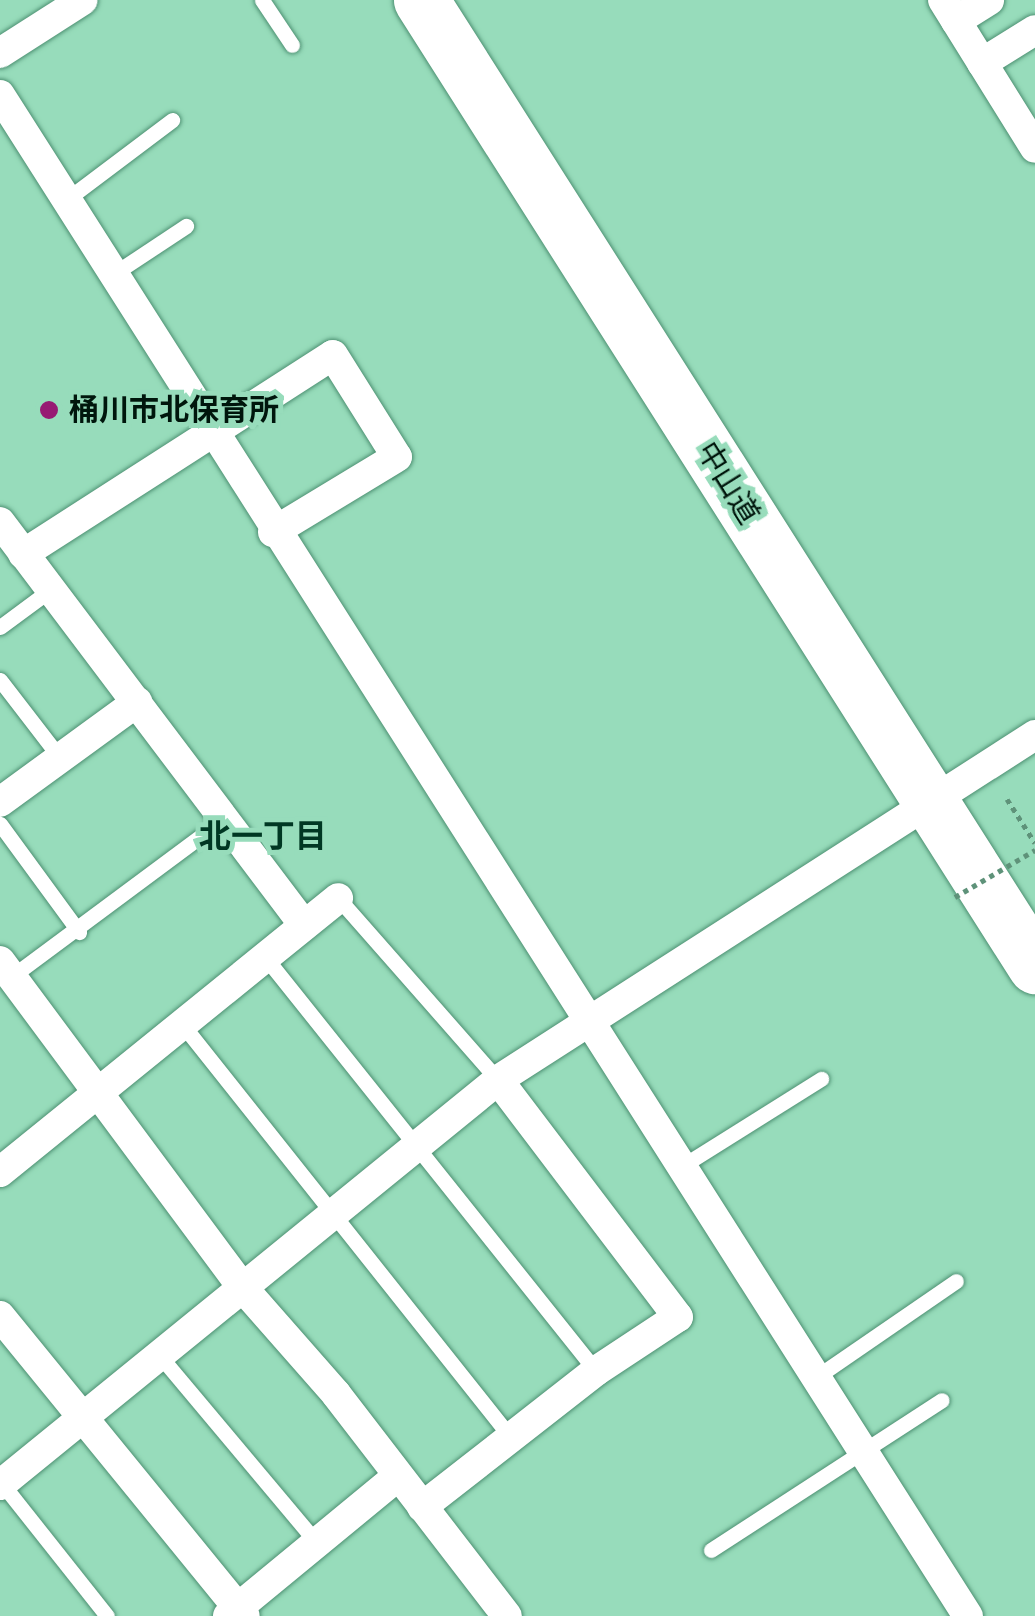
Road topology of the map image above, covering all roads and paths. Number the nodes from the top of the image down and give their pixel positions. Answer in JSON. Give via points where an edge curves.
{"nodes":[{"id":1,"x":82,"y":0,"type":"edge"},
{"id":2,"x":262,"y":0,"type":"edge"},
{"id":3,"x":421,"y":0,"type":"edge"},
{"id":4,"x":460,"y":0,"type":"edge"},
{"id":5,"x":989,"y":0,"type":"edge"},
{"id":6,"x":949,"y":11,"type":"edge"},
{"id":7,"x":1035,"y":30,"type":"edge"},
{"id":8,"x":292,"y":45,"type":"dead end"},
{"id":9,"x":0,"y":53,"type":"edge"},
{"id":10,"x":982,"y":63,"type":"junction"},
{"id":11,"x":0,"y":95,"type":"edge"},
{"id":12,"x":172,"y":120,"type":"dead end"},
{"id":13,"x":1034,"y":144,"type":"edge"},
{"id":14,"x":66,"y":200,"type":"junction"},
{"id":15,"x":186,"y":226,"type":"dead end"},
{"id":16,"x":112,"y":275,"type":"junction"},
{"id":17,"x":211,"y":432,"type":"junction"},
{"id":18,"x":0,"y":522,"type":"edge"},
{"id":19,"x":273,"y":532,"type":"junction"},
{"id":20,"x":23,"y":554,"type":"junction"},
{"id":21,"x":50,"y":590,"type":"junction"},
{"id":22,"x":0,"y":627,"type":"edge"},
{"id":23,"x":0,"y":680,"type":"edge"},
{"id":24,"x":137,"y":702,"type":"junction"},
{"id":25,"x":1035,"y":734,"type":"edge"},
{"id":26,"x":60,"y":758,"type":"junction"},
{"id":27,"x":965,"y":794,"type":"junction"},
{"id":28,"x":0,"y":802,"type":"edge"},
{"id":29,"x":224,"y":819,"type":"junction"},
{"id":30,"x":0,"y":824,"type":"edge"},
{"id":31,"x":1035,"y":847,"type":"edge"},
{"id":32,"x":955,"y":897,"type":"dead end"},
{"id":33,"x":338,"y":898,"type":"joint"},
{"id":34,"x":1035,"y":906,"type":"edge"},
{"id":35,"x":304,"y":925,"type":"junction"},
{"id":36,"x":79,"y":932,"type":"junction"},
{"id":37,"x":265,"y":957,"type":"junction"},
{"id":38,"x":1035,"y":966,"type":"edge"},
{"id":39,"x":4,"y":975,"type":"edge"},
{"id":40,"x":588,"y":1018,"type":"junction"},
{"id":41,"x":182,"y":1024,"type":"junction"},
{"id":42,"x":821,"y":1079,"type":"dead end"},
{"id":43,"x":498,"y":1080,"type":"junction"},
{"id":44,"x":98,"y":1093,"type":"junction"},
{"id":45,"x":418,"y":1146,"type":"junction"},
{"id":46,"x":679,"y":1168,"type":"junction"},
{"id":47,"x":0,"y":1172,"type":"edge"},
{"id":48,"x":332,"y":1216,"type":"junction"},
{"id":49,"x":956,"y":1281,"type":"dead end"},
{"id":50,"x":243,"y":1288,"type":"junction"},
{"id":51,"x":0,"y":1316,"type":"edge"},
{"id":52,"x":160,"y":1356,"type":"junction"},
{"id":53,"x":596,"y":1372,"type":"junction"},
{"id":54,"x":815,"y":1378,"type":"junction"},
{"id":55,"x":942,"y":1400,"type":"dead end"},
{"id":56,"x":84,"y":1418,"type":"junction"},
{"id":57,"x":512,"y":1439,"type":"junction"},
{"id":58,"x":862,"y":1450,"type":"junction"},
{"id":59,"x":398,"y":1476,"type":"junction"},
{"id":60,"x":1,"y":1483,"type":"edge"},
{"id":61,"x":422,"y":1507,"type":"junction"},
{"id":62,"x":317,"y":1543,"type":"junction"},
{"id":63,"x":712,"y":1550,"type":"dead end"},
{"id":64,"x":237,"y":1613,"type":"edge"},
{"id":65,"x":107,"y":1616,"type":"edge"},
{"id":66,"x":507,"y":1616,"type":"edge"},
{"id":67,"x":968,"y":1616,"type":"edge"}],
"edges":[{"from":1,"to":9,"type":"street"},
{"from":2,"to":8,"type":"lane"},
{"from":3,"to":27,"type":"highway","name":"中山道"},
{"from":4,"to":27,"type":"highway","name":"中山道"},
{"from":5,"to":6,"type":"street"},
{"from":6,"to":10,"type":"street"},
{"from":7,"to":10,"type":"street"},
{"from":10,"to":13,"type":"street"},
{"from":11,"to":14,"type":"street"},
{"from":12,"to":14,"type":"lane"},
{"from":14,"to":16,"type":"street"},
{"from":15,"to":16,"type":"lane"},
{"from":16,"to":17,"type":"street"},
{"from":17,"to":19,"type":"street"},
{"from":17,"to":19,"type":"street","via":[[334,354],[396,457]]},
{"from":17,"to":20,"type":"street"},
{"from":18,"to":20,"type":"street"},
{"from":19,"to":40,"type":"street"},
{"from":20,"to":21,"type":"street"},
{"from":21,"to":22,"type":"lane"},
{"from":21,"to":24,"type":"street"},
{"from":23,"to":26,"type":"lane"},
{"from":24,"to":26,"type":"street"},
{"from":24,"to":29,"type":"street"},
{"from":25,"to":27,"type":"street"},
{"from":26,"to":28,"type":"street"},
{"from":27,"to":31,"type":"path"},
{"from":27,"to":34,"type":"highway","name":"中山道"},
{"from":27,"to":38,"type":"highway","name":"中山道"},
{"from":27,"to":40,"type":"street"},
{"from":29,"to":35,"type":"street"},
{"from":29,"to":36,"type":"lane"},
{"from":30,"to":36,"type":"lane"},
{"from":31,"to":32,"type":"path","bridge":true},
{"from":33,"to":35,"type":"street"},
{"from":33,"to":43,"type":"lane"},
{"from":35,"to":37,"type":"street"},
{"from":36,"to":39,"type":"lane"},
{"from":37,"to":41,"type":"street"},
{"from":37,"to":45,"type":"lane"},
{"from":39,"to":44,"type":"street"},
{"from":40,"to":43,"type":"street"},
{"from":40,"to":46,"type":"street"},
{"from":41,"to":44,"type":"street"},
{"from":41,"to":48,"type":"lane"},
{"from":42,"to":46,"type":"lane"},
{"from":43,"to":45,"type":"street"},
{"from":43,"to":53,"type":"street","via":[[678,1317]]},
{"from":44,"to":47,"type":"street"},
{"from":44,"to":50,"type":"street"},
{"from":45,"to":48,"type":"street"},
{"from":45,"to":53,"type":"lane"},
{"from":46,"to":54,"type":"street"},
{"from":48,"to":50,"type":"street"},
{"from":48,"to":57,"type":"lane"},
{"from":49,"to":54,"type":"lane"},
{"from":50,"to":52,"type":"street"},
{"from":50,"to":59,"type":"street"},
{"from":51,"to":56,"type":"street"},
{"from":52,"to":56,"type":"street"},
{"from":52,"to":62,"type":"lane"},
{"from":53,"to":57,"type":"street"},
{"from":54,"to":58,"type":"street"},
{"from":55,"to":58,"type":"lane"},
{"from":56,"to":60,"type":"street"},
{"from":56,"to":64,"type":"street"},
{"from":57,"to":61,"type":"street"},
{"from":58,"to":63,"type":"lane"},
{"from":58,"to":67,"type":"street"},
{"from":59,"to":61,"type":"street"},
{"from":59,"to":62,"type":"street"},
{"from":60,"to":65,"type":"lane"},
{"from":61,"to":66,"type":"street"},
{"from":62,"to":64,"type":"street"}]}
